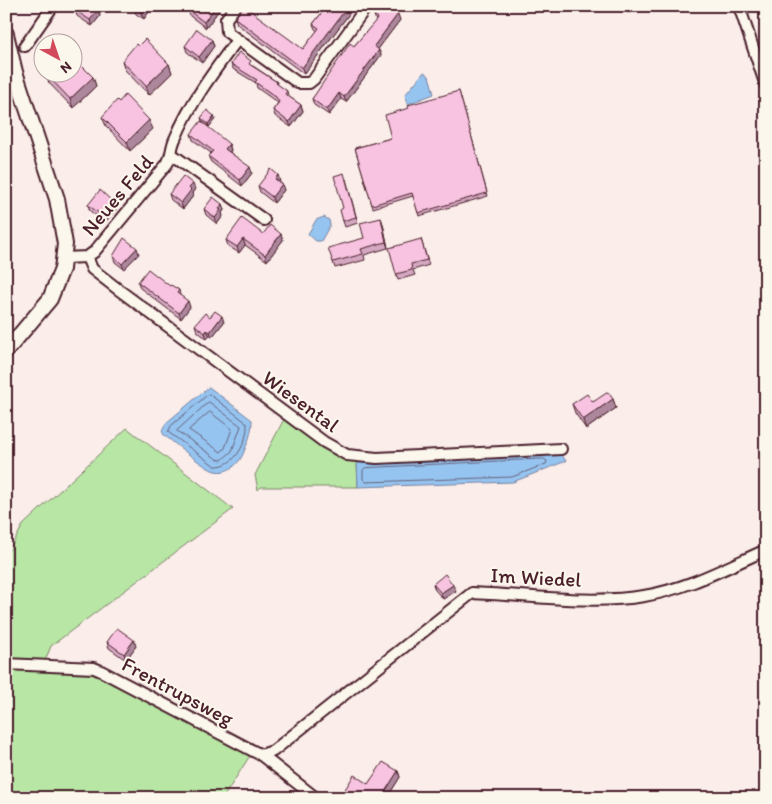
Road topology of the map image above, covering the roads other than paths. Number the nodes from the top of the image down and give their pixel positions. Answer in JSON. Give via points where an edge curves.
{"nodes":[{"id":1,"x":53,"y":6,"type":"edge"},
{"id":2,"x":236,"y":6,"type":"edge"},
{"id":3,"x":367,"y":6,"type":"edge"},
{"id":4,"x":738,"y":6,"type":"edge"},
{"id":5,"x":6,"y":34,"type":"edge"},
{"id":6,"x":237,"y":40,"type":"junction"},
{"id":7,"x":25,"y":46,"type":"dead end"},
{"id":8,"x":766,"y":86,"type":"edge"},
{"id":9,"x":173,"y":155,"type":"junction"},
{"id":10,"x":264,"y":220,"type":"dead end"},
{"id":11,"x":87,"y":257,"type":"junction"},
{"id":12,"x":64,"y":258,"type":"junction"},
{"id":13,"x":6,"y":351,"type":"edge"},
{"id":14,"x":561,"y":449,"type":"dead end"},
{"id":15,"x":766,"y":550,"type":"edge"},
{"id":16,"x":6,"y":664,"type":"edge"},
{"id":17,"x":261,"y":755,"type":"junction"},
{"id":18,"x":316,"y":798,"type":"edge"}],
"edges":[{"from":1,"to":7,"type":"street"},
{"from":2,"to":6,"type":"street","via":[[226,19],[226,26],[227,32]]},
{"from":3,"to":6,"type":"street","via":[[314,79],[303,84]]},
{"from":4,"to":8,"type":"street"},
{"from":5,"to":12,"type":"main road","via":[[61,215],[65,236]]},
{"from":6,"to":9,"type":"street","name":"Neues Feld","via":[[190,108],[173,141]]},
{"from":9,"to":10,"type":"street","name":"Neues Feld"},
{"from":9,"to":11,"type":"street","name":"Neues Feld"},
{"from":11,"to":12,"type":"street"},
{"from":11,"to":14,"type":"street","name":"Wiesental","via":[[92,270],[105,280],[205,356],[347,455],[377,458]]},
{"from":12,"to":13,"type":"main road","via":[[50,299]]},
{"from":15,"to":17,"type":"street","name":"Im Wiedel","via":[[697,580],[645,596],[608,599],[472,593],[273,750]]},
{"from":16,"to":17,"type":"street","name":"Frentrupsweg","via":[[94,668]]},
{"from":17,"to":18,"type":"street","name":"Frentrupsweg"}]}
